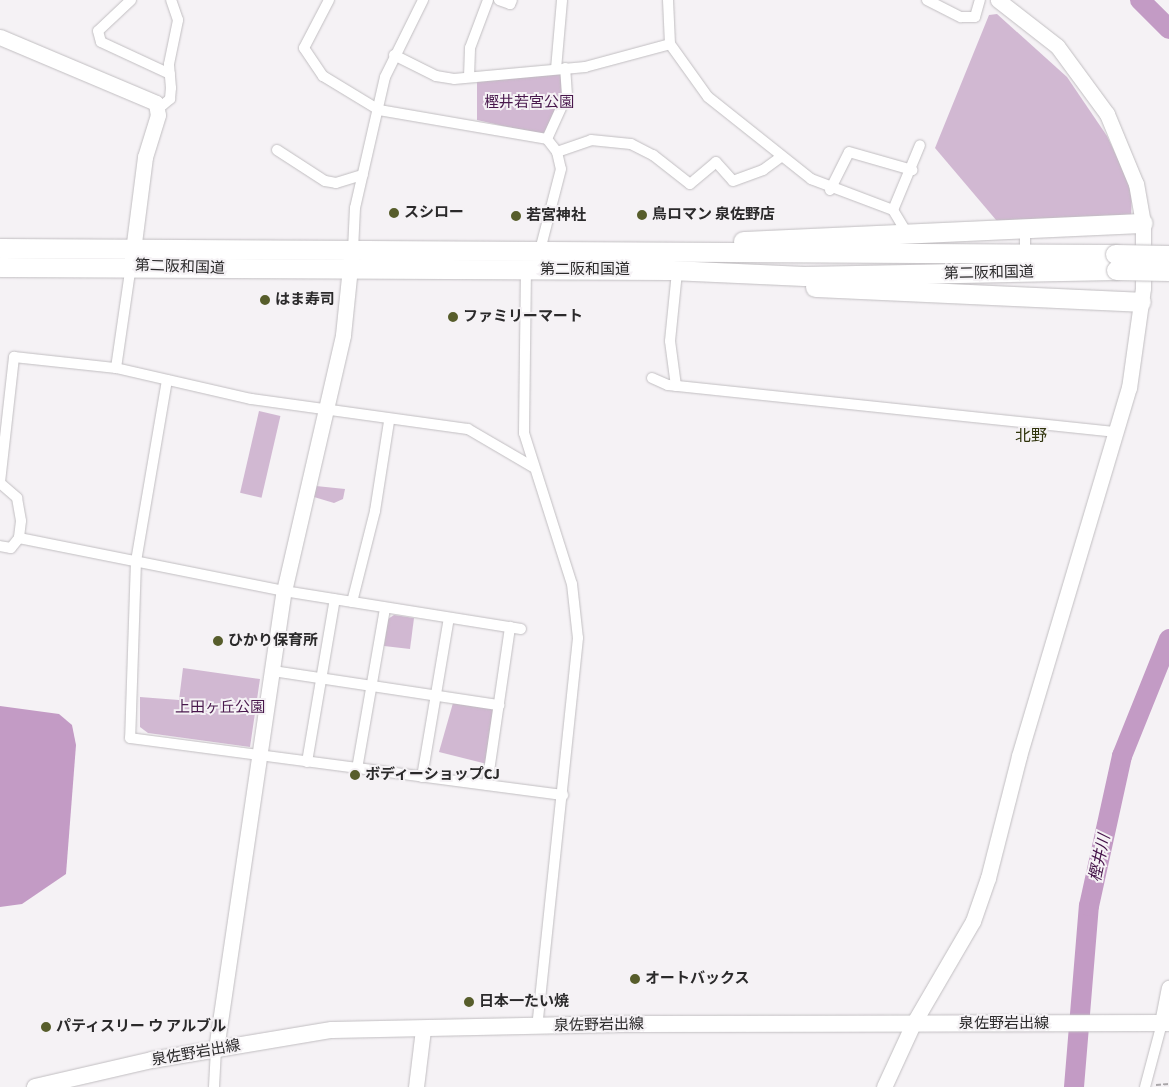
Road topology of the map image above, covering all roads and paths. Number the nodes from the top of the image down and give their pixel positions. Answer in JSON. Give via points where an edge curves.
{"nodes":[{"id":1,"x":131,"y":0,"type":"edge"},
{"id":2,"x":171,"y":0,"type":"edge"},
{"id":3,"x":329,"y":0,"type":"edge"},
{"id":4,"x":423,"y":0,"type":"edge"},
{"id":5,"x":499,"y":0,"type":"edge"},
{"id":6,"x":512,"y":0,"type":"edge"},
{"id":7,"x":562,"y":0,"type":"edge"},
{"id":8,"x":668,"y":0,"type":"edge"},
{"id":9,"x":927,"y":0,"type":"edge"},
{"id":10,"x":980,"y":0,"type":"edge"},
{"id":11,"x":998,"y":0,"type":"edge"},
{"id":12,"x":485,"y":1,"type":"edge"},
{"id":13,"x":0,"y":38,"type":"edge"},
{"id":14,"x":670,"y":44,"type":"junction"},
{"id":15,"x":394,"y":55,"type":"junction"},
{"id":16,"x":560,"y":68,"type":"junction"},
{"id":17,"x":170,"y":74,"type":"junction"},
{"id":18,"x":469,"y":77,"type":"junction"},
{"id":19,"x":158,"y":109,"type":"junction"},
{"id":20,"x":379,"y":110,"type":"junction"},
{"id":21,"x":547,"y":139,"type":"junction"},
{"id":22,"x":920,"y":145,"type":"dead end"},
{"id":23,"x":277,"y":150,"type":"dead end"},
{"id":24,"x":557,"y":152,"type":"junction"},
{"id":25,"x":781,"y":157,"type":"junction"},
{"id":26,"x":912,"y":170,"type":"junction"},
{"id":27,"x":363,"y":175,"type":"junction"},
{"id":28,"x":830,"y":190,"type":"junction"},
{"id":29,"x":893,"y":210,"type":"junction"},
{"id":30,"x":1143,"y":223,"type":"junction"},
{"id":31,"x":908,"y":235,"type":"junction"},
{"id":32,"x":0,"y":248,"type":"edge"},
{"id":33,"x":353,"y":250,"type":"junction"},
{"id":34,"x":542,"y":250,"type":"junction"},
{"id":35,"x":651,"y":252,"type":"junction"},
{"id":36,"x":1169,"y":255,"type":"edge"},
{"id":37,"x":132,"y":258,"type":"junction"},
{"id":38,"x":1116,"y":262,"type":"junction"},
{"id":39,"x":0,"y":267,"type":"edge"},
{"id":40,"x":524,"y":271,"type":"junction"},
{"id":41,"x":674,"y":271,"type":"junction"},
{"id":42,"x":1169,"y":271,"type":"edge"},
{"id":43,"x":348,"y":272,"type":"junction"},
{"id":44,"x":1141,"y":302,"type":"junction"},
{"id":45,"x":116,"y":368,"type":"junction"},
{"id":46,"x":652,"y":378,"type":"dead end"},
{"id":47,"x":167,"y":380,"type":"junction"},
{"id":48,"x":676,"y":386,"type":"junction"},
{"id":49,"x":324,"y":410,"type":"junction"},
{"id":50,"x":389,"y":422,"type":"junction"},
{"id":51,"x":1117,"y":432,"type":"junction"},
{"id":52,"x":533,"y":467,"type":"junction"},
{"id":53,"x":0,"y":482,"type":"edge"},
{"id":54,"x":19,"y":538,"type":"junction"},
{"id":55,"x":0,"y":546,"type":"edge"},
{"id":56,"x":136,"y":561,"type":"junction"},
{"id":57,"x":284,"y":591,"type":"junction"},
{"id":58,"x":335,"y":599,"type":"junction"},
{"id":59,"x":352,"y":602,"type":"junction"},
{"id":60,"x":386,"y":608,"type":"junction"},
{"id":61,"x":449,"y":618,"type":"junction"},
{"id":62,"x":510,"y":627,"type":"junction"},
{"id":63,"x":521,"y":629,"type":"dead end"},
{"id":64,"x":273,"y":671,"type":"junction"},
{"id":65,"x":321,"y":678,"type":"junction"},
{"id":66,"x":372,"y":685,"type":"junction"},
{"id":67,"x":436,"y":695,"type":"junction"},
{"id":68,"x":499,"y":705,"type":"junction"},
{"id":69,"x":260,"y":756,"type":"junction"},
{"id":70,"x":306,"y":762,"type":"junction"},
{"id":71,"x":358,"y":769,"type":"junction"},
{"id":72,"x":422,"y":777,"type":"junction"},
{"id":73,"x":487,"y":786,"type":"junction"},
{"id":74,"x":563,"y":795,"type":"junction"},
{"id":75,"x":1169,"y":988,"type":"edge"},
{"id":76,"x":1159,"y":1023,"type":"edge"},
{"id":77,"x":913,"y":1024,"type":"junction"},
{"id":78,"x":536,"y":1027,"type":"junction"},
{"id":79,"x":423,"y":1029,"type":"junction"},
{"id":80,"x":216,"y":1049,"type":"junction"},
{"id":81,"x":35,"y":1087,"type":"edge"},
{"id":82,"x":214,"y":1087,"type":"edge"},
{"id":83,"x":416,"y":1087,"type":"edge"},
{"id":84,"x":884,"y":1087,"type":"edge"},
{"id":85,"x":1145,"y":1087,"type":"edge"}],
"edges":[{"from":1,"to":17,"type":"street","via":[[98,32],[100,42]]},
{"from":2,"to":17,"type":"street","via":[[178,20]]},
{"from":3,"to":20,"type":"street","via":[[308,38],[304,54],[323,76]]},
{"from":4,"to":15,"type":"street"},
{"from":5,"to":6,"type":"street","via":[[510,4]]},
{"from":7,"to":16,"type":"street"},
{"from":8,"to":14,"type":"street"},
{"from":9,"to":10,"type":"street","via":[[961,17],[975,17]]},
{"from":11,"to":30,"type":"street","via":[[1057,46],[1090,86],[1118,138],[1136,184]]},
{"from":12,"to":18,"type":"street","via":[[470,48]]},
{"from":13,"to":19,"type":"street","via":[[148,98]]},
{"from":14,"to":16,"type":"street","via":[[585,67]]},
{"from":14,"to":25,"type":"street","via":[[708,97]]},
{"from":15,"to":18,"type":"street","via":[[436,76]]},
{"from":15,"to":20,"type":"street"},
{"from":16,"to":18,"type":"street"},
{"from":16,"to":21,"type":"street","via":[[567,95]]},
{"from":17,"to":19,"type":"street","via":[[170,99]]},
{"from":19,"to":37,"type":"street","via":[[145,157]]},
{"from":20,"to":21,"type":"street"},
{"from":20,"to":27,"type":"street"},
{"from":21,"to":24,"type":"street"},
{"from":22,"to":26,"type":"street"},
{"from":23,"to":27,"type":"street","via":[[325,181]]},
{"from":24,"to":25,"type":"street","via":[[591,140],[630,144],[653,155],[690,184],[716,162],[733,181],[764,170]]},
{"from":24,"to":34,"type":"street","via":[[561,169]]},
{"from":25,"to":28,"type":"street"},
{"from":26,"to":28,"type":"street","via":[[849,152]]},
{"from":26,"to":29,"type":"street"},
{"from":27,"to":33,"type":"street","via":[[355,208]]},
{"from":28,"to":29,"type":"street"},
{"from":29,"to":31,"type":"street"},
{"from":30,"to":31,"type":"highway","via":[[1025,238],[934,239]]},
{"from":30,"to":44,"type":"street"},
{"from":31,"to":35,"type":"highway","via":[[688,243]]},
{"from":32,"to":37,"type":"highway","name":"第二阪和国道"},
{"from":33,"to":34,"type":"highway","name":"第二阪和国道"},
{"from":33,"to":37,"type":"highway","name":"第二阪和国道"},
{"from":33,"to":43,"type":"street"},
{"from":34,"to":35,"type":"highway","name":"第二阪和国道"},
{"from":34,"to":40,"type":"street"},
{"from":35,"to":38,"type":"highway","name":"第二阪和国道"},
{"from":36,"to":38,"type":"highway","name":"第二阪和国道","bridge":true},
{"from":37,"to":39,"type":"highway","name":"第二阪和国道"},
{"from":37,"to":43,"type":"highway","name":"第二阪和国道"},
{"from":37,"to":45,"type":"street"},
{"from":38,"to":41,"type":"highway","name":"第二阪和国道","via":[[804,276]]},
{"from":38,"to":42,"type":"highway","name":"第二阪和国道","bridge":true},
{"from":40,"to":41,"type":"highway","name":"第二阪和国道"},
{"from":40,"to":43,"type":"highway","name":"第二阪和国道"},
{"from":40,"to":52,"type":"street","via":[[522,398]]},
{"from":41,"to":44,"type":"highway","via":[[698,282],[1024,290]]},
{"from":41,"to":48,"type":"street","via":[[670,341]]},
{"from":43,"to":49,"type":"street","via":[[343,335]]},
{"from":44,"to":51,"type":"street","via":[[1129,388]]},
{"from":45,"to":47,"type":"street"},
{"from":45,"to":53,"type":"street","via":[[14,357]]},
{"from":46,"to":48,"type":"street"},
{"from":47,"to":49,"type":"street"},
{"from":47,"to":56,"type":"street"},
{"from":48,"to":51,"type":"street"},
{"from":49,"to":50,"type":"street"},
{"from":49,"to":57,"type":"street"},
{"from":50,"to":52,"type":"street","via":[[468,429]]},
{"from":50,"to":59,"type":"street","via":[[375,511]]},
{"from":51,"to":77,"type":"street","via":[[1019,756],[988,878],[973,921]]},
{"from":52,"to":74,"type":"street","via":[[553,514],[572,584],[578,638]]},
{"from":53,"to":54,"type":"street","via":[[17,498]]},
{"from":54,"to":55,"type":"street","via":[[11,548]]},
{"from":54,"to":56,"type":"street"},
{"from":56,"to":57,"type":"street"},
{"from":56,"to":69,"type":"street","via":[[130,738]]},
{"from":57,"to":58,"type":"street"},
{"from":57,"to":64,"type":"street"},
{"from":58,"to":59,"type":"street"},
{"from":58,"to":65,"type":"street"},
{"from":59,"to":60,"type":"street"},
{"from":60,"to":61,"type":"street"},
{"from":60,"to":66,"type":"street"},
{"from":61,"to":62,"type":"street"},
{"from":61,"to":67,"type":"street"},
{"from":62,"to":63,"type":"street"},
{"from":62,"to":68,"type":"street"},
{"from":64,"to":65,"type":"street"},
{"from":64,"to":69,"type":"street"},
{"from":65,"to":66,"type":"street"},
{"from":65,"to":70,"type":"street"},
{"from":66,"to":67,"type":"street"},
{"from":66,"to":71,"type":"street"},
{"from":67,"to":68,"type":"street"},
{"from":67,"to":72,"type":"street"},
{"from":68,"to":73,"type":"street"},
{"from":69,"to":70,"type":"street"},
{"from":69,"to":80,"type":"street"},
{"from":70,"to":71,"type":"street"},
{"from":71,"to":72,"type":"street"},
{"from":72,"to":73,"type":"street"},
{"from":73,"to":74,"type":"street"},
{"from":74,"to":78,"type":"street"},
{"from":75,"to":76,"type":"street"},
{"from":76,"to":77,"type":"main road","name":"泉佐野岩出線"},
{"from":76,"to":85,"type":"street"},
{"from":77,"to":78,"type":"main road","name":"泉佐野岩出線"},
{"from":77,"to":84,"type":"street"},
{"from":78,"to":79,"type":"main road","name":"泉佐野岩出線"},
{"from":79,"to":80,"type":"main road","name":"泉佐野岩出線","via":[[332,1030]]},
{"from":79,"to":83,"type":"street"},
{"from":80,"to":81,"type":"main road","name":"泉佐野岩出線"},
{"from":80,"to":82,"type":"street"}]}
